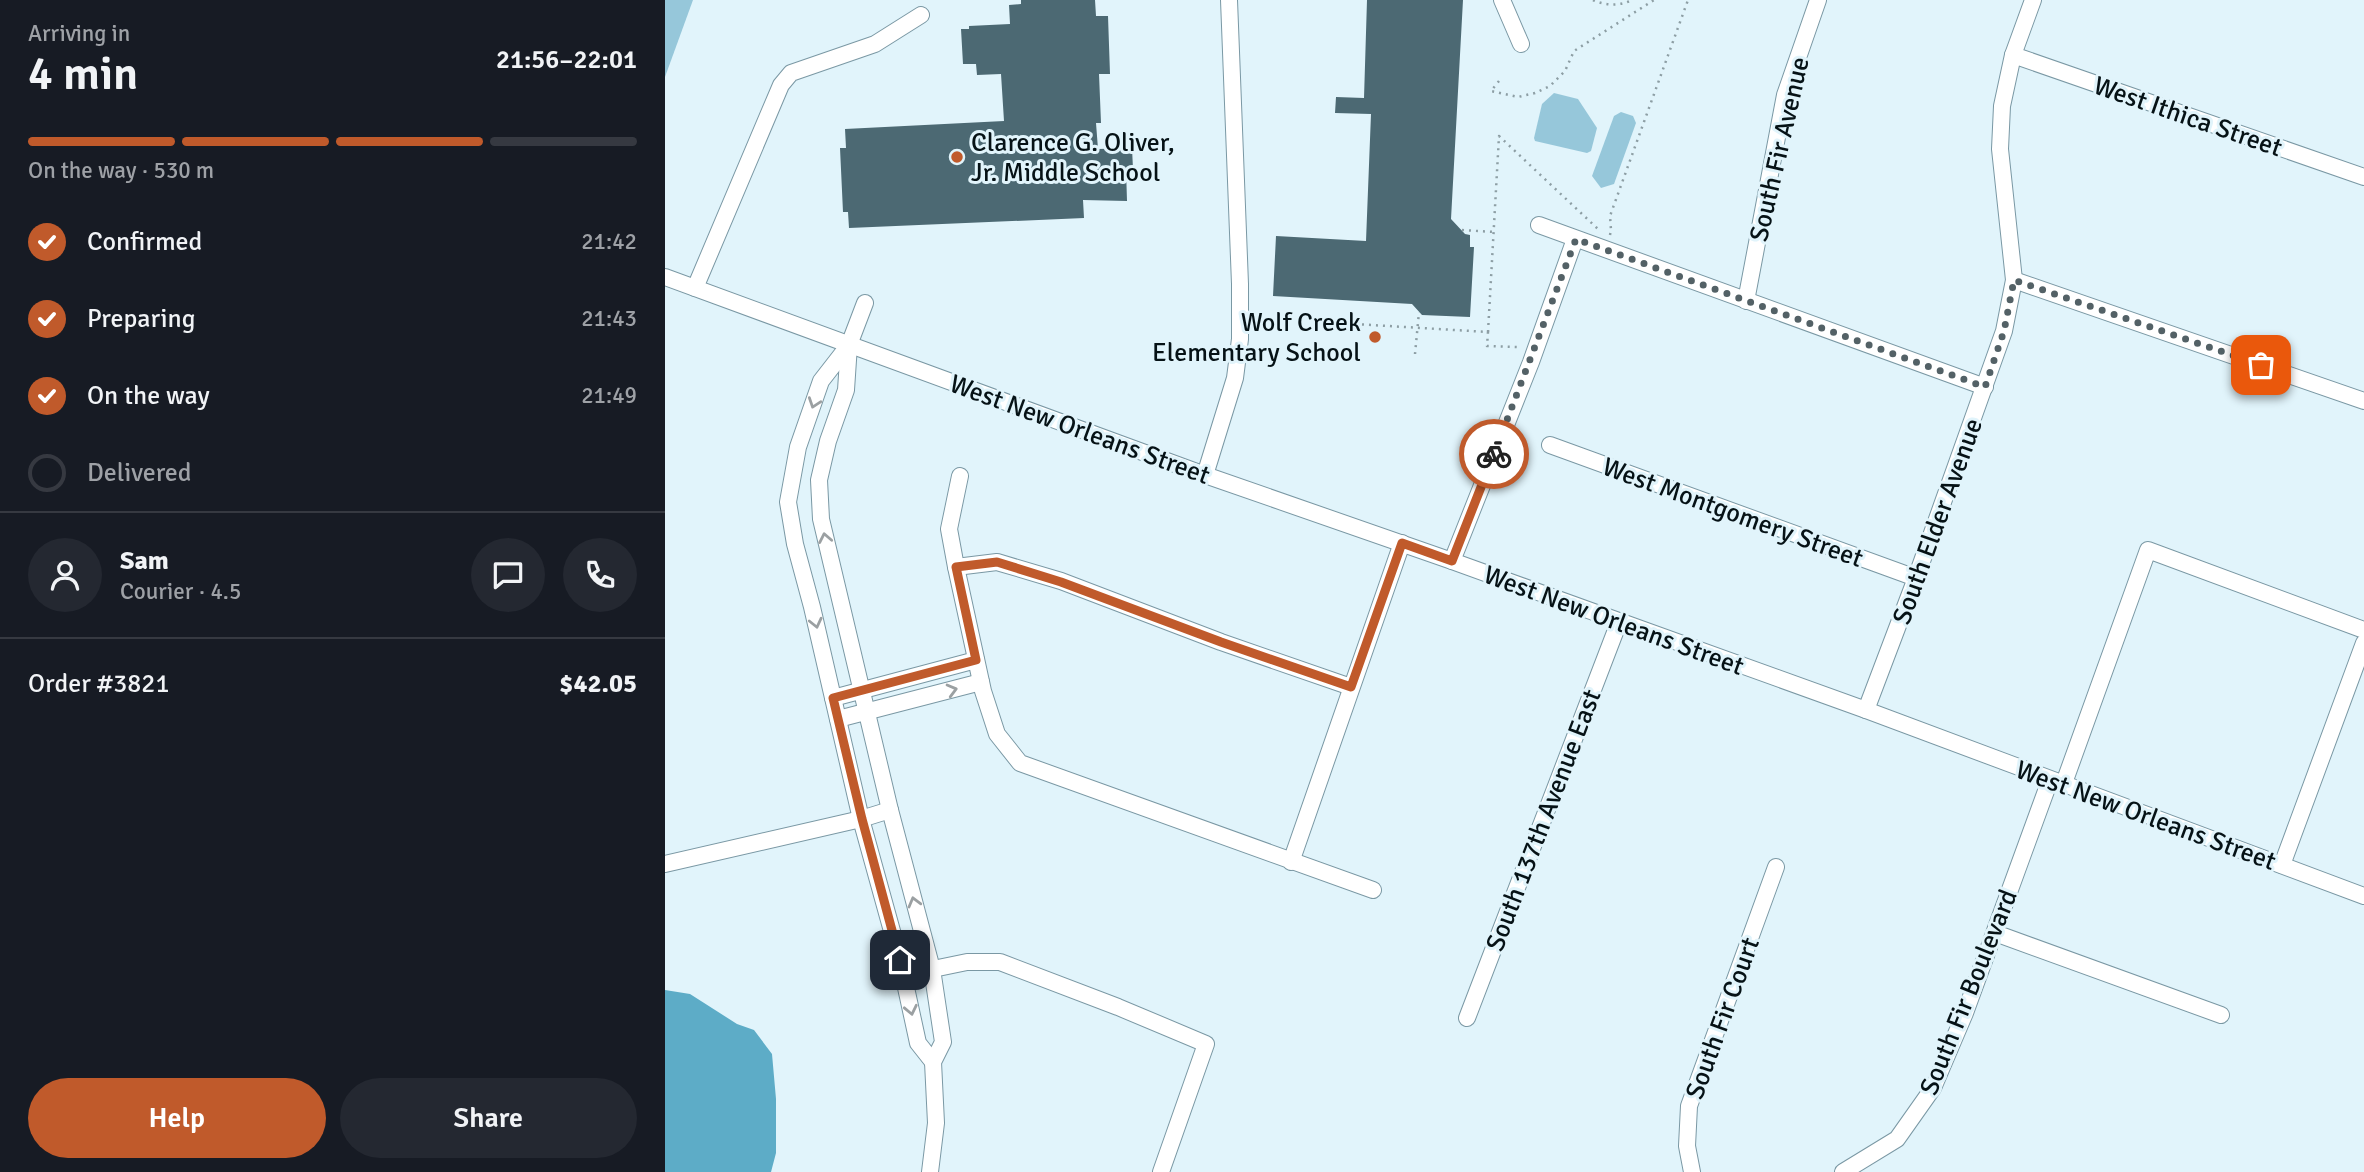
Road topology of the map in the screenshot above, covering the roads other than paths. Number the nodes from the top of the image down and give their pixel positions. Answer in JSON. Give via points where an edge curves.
{"nodes":[{"id":1,"x":1229,"y":0,"type":"edge"},
{"id":2,"x":1502,"y":0,"type":"edge"},
{"id":3,"x":1818,"y":0,"type":"edge"},
{"id":4,"x":2033,"y":0,"type":"edge"},
{"id":5,"x":921,"y":15,"type":"dead end"},
{"id":6,"x":1521,"y":44,"type":"dead end"},
{"id":7,"x":2013,"y":55,"type":"junction"},
{"id":8,"x":2364,"y":177,"type":"edge"},
{"id":9,"x":1539,"y":225,"type":"dead end"},
{"id":10,"x":1576,"y":239,"type":"junction"},
{"id":11,"x":665,"y":277,"type":"edge"},
{"id":12,"x":2014,"y":280,"type":"junction"},
{"id":13,"x":695,"y":288,"type":"junction"},
{"id":14,"x":1747,"y":301,"type":"junction"},
{"id":15,"x":865,"y":303,"type":"dead end"},
{"id":16,"x":849,"y":345,"type":"junction"},
{"id":17,"x":1985,"y":387,"type":"junction"},
{"id":18,"x":2364,"y":401,"type":"edge"},
{"id":19,"x":1550,"y":445,"type":"dead end"},
{"id":20,"x":792,"y":472,"type":"junction"},
{"id":21,"x":1205,"y":475,"type":"junction"},
{"id":22,"x":960,"y":476,"type":"dead end"},
{"id":23,"x":819,"y":480,"type":"junction"},
{"id":24,"x":1402,"y":543,"type":"junction"},
{"id":25,"x":1452,"y":561,"type":"junction"},
{"id":26,"x":956,"y":567,"type":"junction"},
{"id":27,"x":1916,"y":579,"type":"junction"},
{"id":28,"x":1619,"y":622,"type":"junction"},
{"id":29,"x":2364,"y":630,"type":"edge"},
{"id":30,"x":2364,"y":643,"type":"edge"},
{"id":31,"x":976,"y":660,"type":"junction"},
{"id":32,"x":921,"y":675,"type":"junction"},
{"id":33,"x":981,"y":682,"type":"junction"},
{"id":34,"x":1351,"y":687,"type":"junction"},
{"id":35,"x":862,"y":690,"type":"junction"},
{"id":36,"x":927,"y":697,"type":"junction"},
{"id":37,"x":833,"y":698,"type":"junction"},
{"id":38,"x":1866,"y":710,"type":"junction"},
{"id":39,"x":867,"y":712,"type":"junction"},
{"id":40,"x":838,"y":719,"type":"junction"},
{"id":41,"x":2057,"y":781,"type":"junction"},
{"id":42,"x":890,"y":810,"type":"junction"},
{"id":43,"x":862,"y":819,"type":"junction"},
{"id":44,"x":1291,"y":862,"type":"junction"},
{"id":45,"x":665,"y":864,"type":"edge"},
{"id":46,"x":2282,"y":865,"type":"junction"},
{"id":47,"x":1776,"y":867,"type":"dead end"},
{"id":48,"x":1373,"y":890,"type":"dead end"},
{"id":49,"x":2364,"y":895,"type":"edge"},
{"id":50,"x":1995,"y":933,"type":"junction"},
{"id":51,"x":932,"y":969,"type":"junction"},
{"id":52,"x":904,"y":975,"type":"junction"},
{"id":53,"x":2221,"y":1015,"type":"dead end"},
{"id":54,"x":1467,"y":1018,"type":"dead end"},
{"id":55,"x":933,"y":1062,"type":"junction"},
{"id":56,"x":930,"y":1172,"type":"edge"},
{"id":57,"x":1161,"y":1172,"type":"edge"},
{"id":58,"x":1692,"y":1172,"type":"edge"},
{"id":59,"x":1843,"y":1172,"type":"edge"}],
"edges":[{"from":1,"to":21,"type":"street","via":[[1240,339],[1235,378]]},
{"from":2,"to":6,"type":"street"},
{"from":3,"to":14,"type":"street","name":"South Fir Avenue","via":[[1785,95]]},
{"from":4,"to":7,"type":"street","name":"South Elder Avenue"},
{"from":5,"to":13,"type":"street","via":[[875,44],[791,73],[781,85]]},
{"from":7,"to":8,"type":"street","name":"West Ithica Street"},
{"from":7,"to":12,"type":"street","name":"South Elder Avenue","via":[[2002,106],[2000,149]]},
{"from":9,"to":10,"type":"street"},
{"from":10,"to":14,"type":"street"},
{"from":10,"to":25,"type":"street"},
{"from":11,"to":13,"type":"street","name":"West New Orleans Street"},
{"from":12,"to":17,"type":"street","name":"South Elder Avenue","via":[[2004,331]]},
{"from":12,"to":18,"type":"street"},
{"from":13,"to":16,"type":"street","name":"West New Orleans Street"},
{"from":14,"to":17,"type":"street"},
{"from":15,"to":16,"type":"street"},
{"from":16,"to":20,"type":"street","one_way":true,"via":[[821,381]]},
{"from":16,"to":21,"type":"street","name":"West New Orleans Street"},
{"from":16,"to":23,"type":"street","via":[[846,390]]},
{"from":17,"to":27,"type":"street","name":"South Elder Avenue"},
{"from":19,"to":27,"type":"street","name":"West Montgomery Street"},
{"from":20,"to":23,"type":"street"},
{"from":20,"to":37,"type":"street","one_way":true,"via":[[787,502]]},
{"from":21,"to":24,"type":"street","name":"West New Orleans Street"},
{"from":22,"to":26,"type":"street","via":[[949,529]]},
{"from":35,"to":23,"type":"street","one_way":true,"via":[[828,556]]},
{"from":24,"to":25,"type":"street","name":"West New Orleans Street"},
{"from":24,"to":34,"type":"street"},
{"from":25,"to":28,"type":"street","name":"West New Orleans Street"},
{"from":26,"to":31,"type":"street"},
{"from":26,"to":34,"type":"street","via":[[997,562]]},
{"from":27,"to":38,"type":"street","name":"South Elder Avenue"},
{"from":28,"to":38,"type":"street","name":"West New Orleans Street"},
{"from":28,"to":54,"type":"street","name":"South 137th Avenue East"},
{"from":29,"to":41,"type":"street","name":"South Fir Boulevard","via":[[2148,550]]},
{"from":30,"to":46,"type":"street"},
{"from":31,"to":32,"type":"street"},
{"from":31,"to":33,"type":"street"},
{"from":32,"to":35,"type":"street"},
{"from":32,"to":36,"type":"street"},
{"from":36,"to":33,"type":"street","one_way":true},
{"from":33,"to":44,"type":"street","via":[[997,734],[1020,763]]},
{"from":34,"to":44,"type":"street"},
{"from":35,"to":37,"type":"street"},
{"from":35,"to":39,"type":"street"},
{"from":36,"to":39,"type":"street"},
{"from":37,"to":40,"type":"street"},
{"from":38,"to":41,"type":"street","name":"West New Orleans Street"},
{"from":39,"to":40,"type":"street"},
{"from":39,"to":42,"type":"street"},
{"from":40,"to":43,"type":"street"},
{"from":41,"to":46,"type":"street","name":"West New Orleans Street"},
{"from":41,"to":50,"type":"street","name":"South Fir Boulevard"},
{"from":42,"to":43,"type":"street"},
{"from":51,"to":42,"type":"street","one_way":true},
{"from":43,"to":45,"type":"street"},
{"from":43,"to":52,"type":"street"},
{"from":44,"to":48,"type":"street"},
{"from":46,"to":49,"type":"street","name":"West New Orleans Street"},
{"from":47,"to":58,"type":"street","name":"South Fir Court","via":[[1689,1106],[1687,1146]]},
{"from":50,"to":53,"type":"street"},
{"from":50,"to":59,"type":"street","name":"South Fir Boulevard","via":[[1933,1088],[1897,1139]]},
{"from":51,"to":52,"type":"street"},
{"from":51,"to":55,"type":"street","via":[[943,1042]]},
{"from":51,"to":57,"type":"street","via":[[1000,962],[1206,1044]]},
{"from":52,"to":55,"type":"street","one_way":true,"via":[[918,1043]]},
{"from":55,"to":56,"type":"street","via":[[936,1123]]}]}
